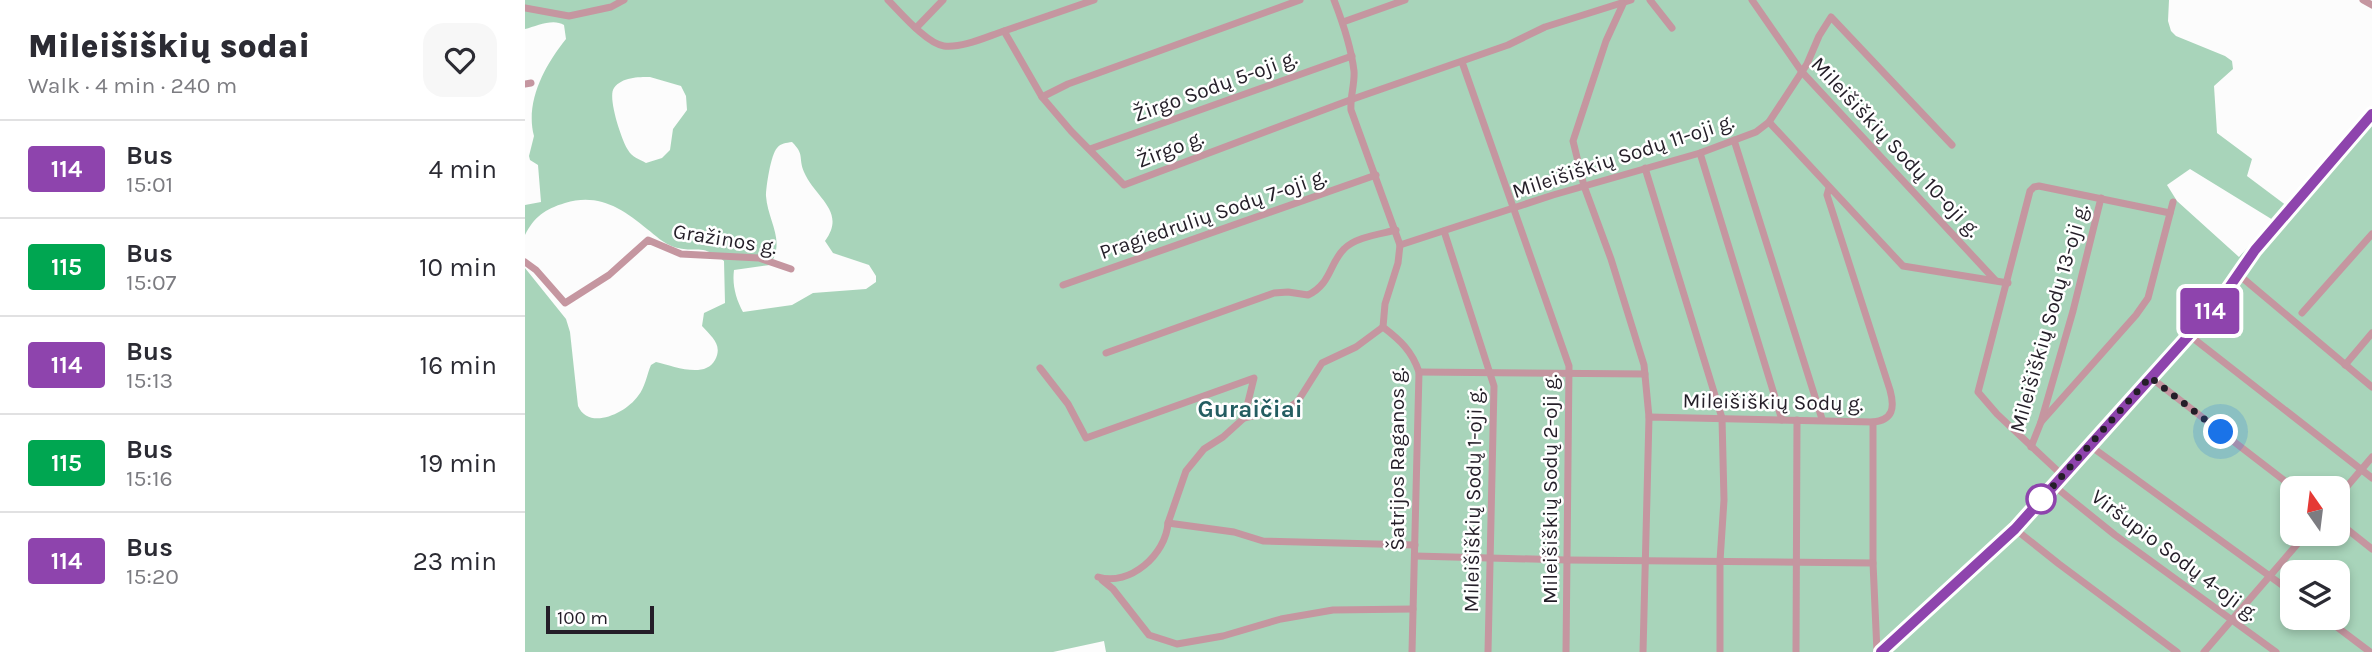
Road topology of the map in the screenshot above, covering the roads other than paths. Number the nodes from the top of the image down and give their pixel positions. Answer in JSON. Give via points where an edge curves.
{"nodes":[{"id":1,"x":624,"y":0,"type":"edge"},
{"id":2,"x":888,"y":0,"type":"edge"},
{"id":3,"x":943,"y":0,"type":"edge"},
{"id":4,"x":1094,"y":0,"type":"edge"},
{"id":5,"x":1300,"y":0,"type":"edge"},
{"id":6,"x":1334,"y":0,"type":"edge"},
{"id":7,"x":1405,"y":0,"type":"edge"},
{"id":8,"x":1631,"y":0,"type":"edge"},
{"id":9,"x":1650,"y":0,"type":"edge"},
{"id":10,"x":1752,"y":0,"type":"edge"},
{"id":11,"x":2363,"y":0,"type":"edge"},
{"id":12,"x":1623,"y":4,"type":"junction"},
{"id":13,"x":2372,"y":5,"type":"edge"},
{"id":14,"x":525,"y":8,"type":"edge"},
{"id":15,"x":1343,"y":22,"type":"junction"},
{"id":16,"x":916,"y":28,"type":"junction"},
{"id":17,"x":1672,"y":28,"type":"dead end"},
{"id":18,"x":1004,"y":31,"type":"junction"},
{"id":19,"x":1352,"y":56,"type":"junction"},
{"id":20,"x":1462,"y":62,"type":"junction"},
{"id":21,"x":1801,"y":72,"type":"junction"},
{"id":22,"x":1042,"y":97,"type":"junction"},
{"id":23,"x":1350,"y":100,"type":"junction"},
{"id":24,"x":2372,"y":114,"type":"edge"},
{"id":25,"x":1769,"y":122,"type":"junction"},
{"id":26,"x":1734,"y":140,"type":"junction"},
{"id":27,"x":1952,"y":145,"type":"dead end"},
{"id":28,"x":1090,"y":149,"type":"junction"},
{"id":29,"x":1700,"y":153,"type":"junction"},
{"id":30,"x":1645,"y":168,"type":"junction"},
{"id":31,"x":1376,"y":175,"type":"junction"},
{"id":32,"x":1584,"y":186,"type":"junction"},
{"id":33,"x":1829,"y":188,"type":"junction"},
{"id":34,"x":2101,"y":198,"type":"junction"},
{"id":35,"x":2173,"y":202,"type":"dead end"},
{"id":36,"x":1513,"y":210,"type":"junction"},
{"id":37,"x":2170,"y":213,"type":"junction"},
{"id":38,"x":1396,"y":230,"type":"junction"},
{"id":39,"x":1444,"y":232,"type":"junction"},
{"id":40,"x":2372,"y":234,"type":"edge"},
{"id":41,"x":1400,"y":245,"type":"junction"},
{"id":42,"x":525,"y":262,"type":"edge"},
{"id":43,"x":791,"y":269,"type":"dead end"},
{"id":44,"x":2239,"y":275,"type":"junction"},
{"id":45,"x":1995,"y":280,"type":"junction"},
{"id":46,"x":2008,"y":283,"type":"junction"},
{"id":47,"x":1063,"y":285,"type":"dead end"},
{"id":48,"x":2302,"y":313,"type":"dead end"},
{"id":49,"x":1383,"y":327,"type":"junction"},
{"id":50,"x":2372,"y":333,"type":"edge"},
{"id":51,"x":2189,"y":335,"type":"junction"},
{"id":52,"x":1106,"y":353,"type":"dead end"},
{"id":53,"x":2345,"y":365,"type":"junction"},
{"id":54,"x":1041,"y":368,"type":"dead end"},
{"id":55,"x":1419,"y":372,"type":"junction"},
{"id":56,"x":1491,"y":374,"type":"junction"},
{"id":57,"x":1645,"y":374,"type":"junction"},
{"id":58,"x":1570,"y":375,"type":"junction"},
{"id":59,"x":2150,"y":377,"type":"junction"},
{"id":60,"x":2372,"y":387,"type":"edge"},
{"id":61,"x":1650,"y":417,"type":"junction"},
{"id":62,"x":1244,"y":418,"type":"junction"},
{"id":63,"x":1722,"y":418,"type":"junction"},
{"id":64,"x":1822,"y":419,"type":"junction"},
{"id":65,"x":1782,"y":420,"type":"junction"},
{"id":66,"x":1797,"y":420,"type":"junction"},
{"id":67,"x":1873,"y":422,"type":"junction"},
{"id":68,"x":2041,"y":422,"type":"junction"},
{"id":69,"x":2089,"y":445,"type":"junction"},
{"id":70,"x":2031,"y":447,"type":"junction"},
{"id":71,"x":2372,"y":457,"type":"edge"},
{"id":72,"x":2362,"y":470,"type":"junction"},
{"id":73,"x":2062,"y":475,"type":"junction"},
{"id":74,"x":2280,"y":477,"type":"edge"},
{"id":75,"x":2372,"y":478,"type":"edge"},
{"id":76,"x":2350,"y":484,"type":"edge"},
{"id":77,"x":2053,"y":485,"type":"junction"},
{"id":78,"x":1168,"y":523,"type":"junction"},
{"id":79,"x":2015,"y":529,"type":"junction"},
{"id":80,"x":2350,"y":532,"type":"edge"},
{"id":81,"x":1415,"y":545,"type":"junction"},
{"id":82,"x":2295,"y":546,"type":"edge"},
{"id":83,"x":2372,"y":549,"type":"edge"},
{"id":84,"x":1415,"y":556,"type":"junction"},
{"id":85,"x":1490,"y":558,"type":"junction"},
{"id":86,"x":1567,"y":560,"type":"junction"},
{"id":87,"x":1644,"y":560,"type":"junction"},
{"id":88,"x":1720,"y":561,"type":"junction"},
{"id":89,"x":1798,"y":562,"type":"junction"},
{"id":90,"x":1873,"y":563,"type":"junction"},
{"id":91,"x":2268,"y":576,"type":"junction"},
{"id":92,"x":2280,"y":584,"type":"edge"},
{"id":93,"x":1413,"y":609,"type":"junction"},
{"id":94,"x":2231,"y":619,"type":"junction"},
{"id":95,"x":2341,"y":630,"type":"edge"},
{"id":96,"x":1412,"y":652,"type":"edge"},
{"id":97,"x":1489,"y":652,"type":"edge"},
{"id":98,"x":1566,"y":652,"type":"edge"},
{"id":99,"x":1643,"y":652,"type":"edge"},
{"id":100,"x":1720,"y":652,"type":"edge"},
{"id":101,"x":1796,"y":652,"type":"edge"},
{"id":102,"x":1879,"y":652,"type":"edge"},
{"id":103,"x":2177,"y":652,"type":"edge"},
{"id":104,"x":2204,"y":652,"type":"edge"},
{"id":105,"x":2276,"y":652,"type":"edge"},
{"id":106,"x":2370,"y":652,"type":"edge"}],
"edges":[{"from":1,"to":14,"type":"street","via":[[569,16]]},
{"from":2,"to":16,"type":"street"},
{"from":3,"to":16,"type":"street"},
{"from":4,"to":18,"type":"street"},
{"from":5,"to":22,"type":"street"},
{"from":6,"to":15,"type":"street"},
{"from":7,"to":15,"type":"street"},
{"from":8,"to":12,"type":"street","name":"Žirgo g."},
{"from":9,"to":17,"type":"street"},
{"from":10,"to":21,"type":"street","name":"Mileišiškių Sodų 10-oji g."},
{"from":11,"to":13,"type":"street"},
{"from":12,"to":20,"type":"street","name":"Žirgo g.","via":[[1545,27]]},
{"from":12,"to":32,"type":"street","via":[[1575,132],[1574,149]]},
{"from":15,"to":19,"type":"street"},
{"from":16,"to":18,"type":"street","via":[[944,46]]},
{"from":18,"to":22,"type":"street","name":"Žirgo g."},
{"from":19,"to":23,"type":"street"},
{"from":19,"to":28,"type":"street","name":"Žirgo Sodų 5-oji g."},
{"from":20,"to":23,"type":"street","name":"Žirgo g."},
{"from":20,"to":36,"type":"street"},
{"from":21,"to":25,"type":"street","name":"Mileišiškių Sodų 11-oji g."},
{"from":21,"to":27,"type":"street","name":"Mileišiškių Sodų 11-oji g.","via":[[1831,17]]},
{"from":21,"to":45,"type":"street","name":"Mileišiškių Sodų 10-oji g."},
{"from":22,"to":28,"type":"street","name":"Žirgo g."},
{"from":23,"to":28,"type":"street","name":"Žirgo g.","via":[[1124,185]]},
{"from":23,"to":31,"type":"street"},
{"from":24,"to":44,"type":"street","via":[[2271,230]]},
{"from":25,"to":26,"type":"street","name":"Mileišiškių Sodų 11-oji g."},
{"from":25,"to":33,"type":"street"},
{"from":26,"to":29,"type":"street","name":"Mileišiškių Sodų 11-oji g."},
{"from":26,"to":64,"type":"street"},
{"from":29,"to":30,"type":"street","name":"Mileišiškių Sodų 11-oji g."},
{"from":29,"to":65,"type":"street"},
{"from":30,"to":32,"type":"street","name":"Mileišiškių Sodų 11-oji g."},
{"from":30,"to":63,"type":"street"},
{"from":31,"to":38,"type":"street"},
{"from":31,"to":47,"type":"street","name":"Pragiedrulių Sodų 7-oji g."},
{"from":32,"to":36,"type":"street","name":"Mileišiškių Sodų 11-oji g."},
{"from":32,"to":57,"type":"street"},
{"from":33,"to":45,"type":"street","via":[[1903,266]]},
{"from":33,"to":67,"type":"street","name":"Mileišiškių Sodų g.","via":[[1827,195],[1893,402],[1890,416]]},
{"from":34,"to":37,"type":"street"},
{"from":34,"to":46,"type":"street","via":[[2034,187]]},
{"from":34,"to":68,"type":"street","name":"Mileišiškių Sodų 13-oji g."},
{"from":35,"to":37,"type":"street"},
{"from":36,"to":39,"type":"street","name":"Mileišiškių Sodų 11-oji g."},
{"from":36,"to":58,"type":"street","name":"Mileišiškių Sodų 2-oji g."},
{"from":37,"to":68,"type":"street","via":[[2148,298]]},
{"from":38,"to":41,"type":"street"},
{"from":38,"to":52,"type":"street","via":[[1347,246],[1328,279],[1308,295],[1275,293]]},
{"from":39,"to":41,"type":"street","name":"Mileišiškių Sodų 11-oji g."},
{"from":39,"to":56,"type":"street","name":"Mileišiškių Sodų 1-oji g."},
{"from":40,"to":48,"type":"street"},
{"from":41,"to":49,"type":"street"},
{"from":42,"to":43,"type":"street","name":"Gražinos g.","via":[[565,303],[609,275],[648,240],[681,254],[759,258]]},
{"from":44,"to":51,"type":"street"},
{"from":44,"to":53,"type":"street"},
{"from":45,"to":46,"type":"street"},
{"from":46,"to":70,"type":"street","via":[[1978,392]]},
{"from":49,"to":55,"type":"street","name":"Šatrijos Raganos g.","via":[[1414,357]]},
{"from":49,"to":62,"type":"street","via":[[1322,363],[1290,407]]},
{"from":50,"to":53,"type":"street"},
{"from":51,"to":59,"type":"street"},
{"from":51,"to":72,"type":"street"},
{"from":53,"to":60,"type":"street"},
{"from":54,"to":62,"type":"street","via":[[1086,438],[1254,378]]},
{"from":55,"to":56,"type":"street"},
{"from":55,"to":81,"type":"street","name":"Šatrijos Raganos g."},
{"from":56,"to":58,"type":"street"},
{"from":56,"to":85,"type":"street","name":"Mileišiškių Sodų 1-oji g."},
{"from":57,"to":58,"type":"street"},
{"from":57,"to":61,"type":"street"},
{"from":58,"to":86,"type":"street","name":"Mileišiškių Sodų 2-oji g."},
{"from":59,"to":69,"type":"street"},
{"from":59,"to":74,"type":"street"},
{"from":61,"to":63,"type":"street","name":"Mileišiškių Sodų g."},
{"from":61,"to":87,"type":"street"},
{"from":62,"to":78,"type":"street","via":[[1192,463]]},
{"from":63,"to":65,"type":"street","name":"Mileišiškių Sodų g."},
{"from":63,"to":88,"type":"street"},
{"from":64,"to":66,"type":"street","name":"Mileišiškių Sodų g."},
{"from":64,"to":67,"type":"street","name":"Mileišiškių Sodų g."},
{"from":65,"to":66,"type":"street","name":"Mileišiškių Sodų g."},
{"from":66,"to":89,"type":"street"},
{"from":67,"to":90,"type":"street"},
{"from":68,"to":70,"type":"street","name":"Mileišiškių Sodų 13-oji g."},
{"from":69,"to":73,"type":"street"},
{"from":69,"to":91,"type":"street"},
{"from":70,"to":73,"type":"street"},
{"from":71,"to":72,"type":"street"},
{"from":72,"to":75,"type":"street"},
{"from":72,"to":76,"type":"street"},
{"from":73,"to":77,"type":"street"},
{"from":77,"to":79,"type":"street"},
{"from":77,"to":94,"type":"street","name":"Viršupio Sodų 4-oji g."},
{"from":78,"to":81,"type":"street","via":[[1263,541]]},
{"from":78,"to":93,"type":"street","via":[[1164,539],[1143,566],[1121,579],[1098,577],[1149,635],[1177,644],[1333,610]]},
{"from":79,"to":102,"type":"street"},
{"from":79,"to":103,"type":"street"},
{"from":80,"to":83,"type":"street"},
{"from":81,"to":84,"type":"street","name":"Šatrijos Raganos g."},
{"from":82,"to":91,"type":"street"},
{"from":84,"to":85,"type":"street"},
{"from":84,"to":93,"type":"street","name":"Šatrijos Raganos g."},
{"from":85,"to":86,"type":"street"},
{"from":85,"to":97,"type":"street","name":"Mileišiškių Sodų 1-oji g."},
{"from":86,"to":87,"type":"street"},
{"from":86,"to":98,"type":"street","name":"Mileišiškių Sodų 2-oji g."},
{"from":87,"to":88,"type":"street"},
{"from":87,"to":99,"type":"street"},
{"from":88,"to":89,"type":"street"},
{"from":88,"to":100,"type":"street"},
{"from":89,"to":90,"type":"street"},
{"from":89,"to":101,"type":"street"},
{"from":90,"to":102,"type":"street"},
{"from":91,"to":92,"type":"street"},
{"from":91,"to":94,"type":"street"},
{"from":93,"to":96,"type":"street","name":"Šatrijos Raganos g."},
{"from":94,"to":104,"type":"street"},
{"from":94,"to":105,"type":"street","name":"Viršupio Sodų 4-oji g."},
{"from":95,"to":106,"type":"street"}]}
